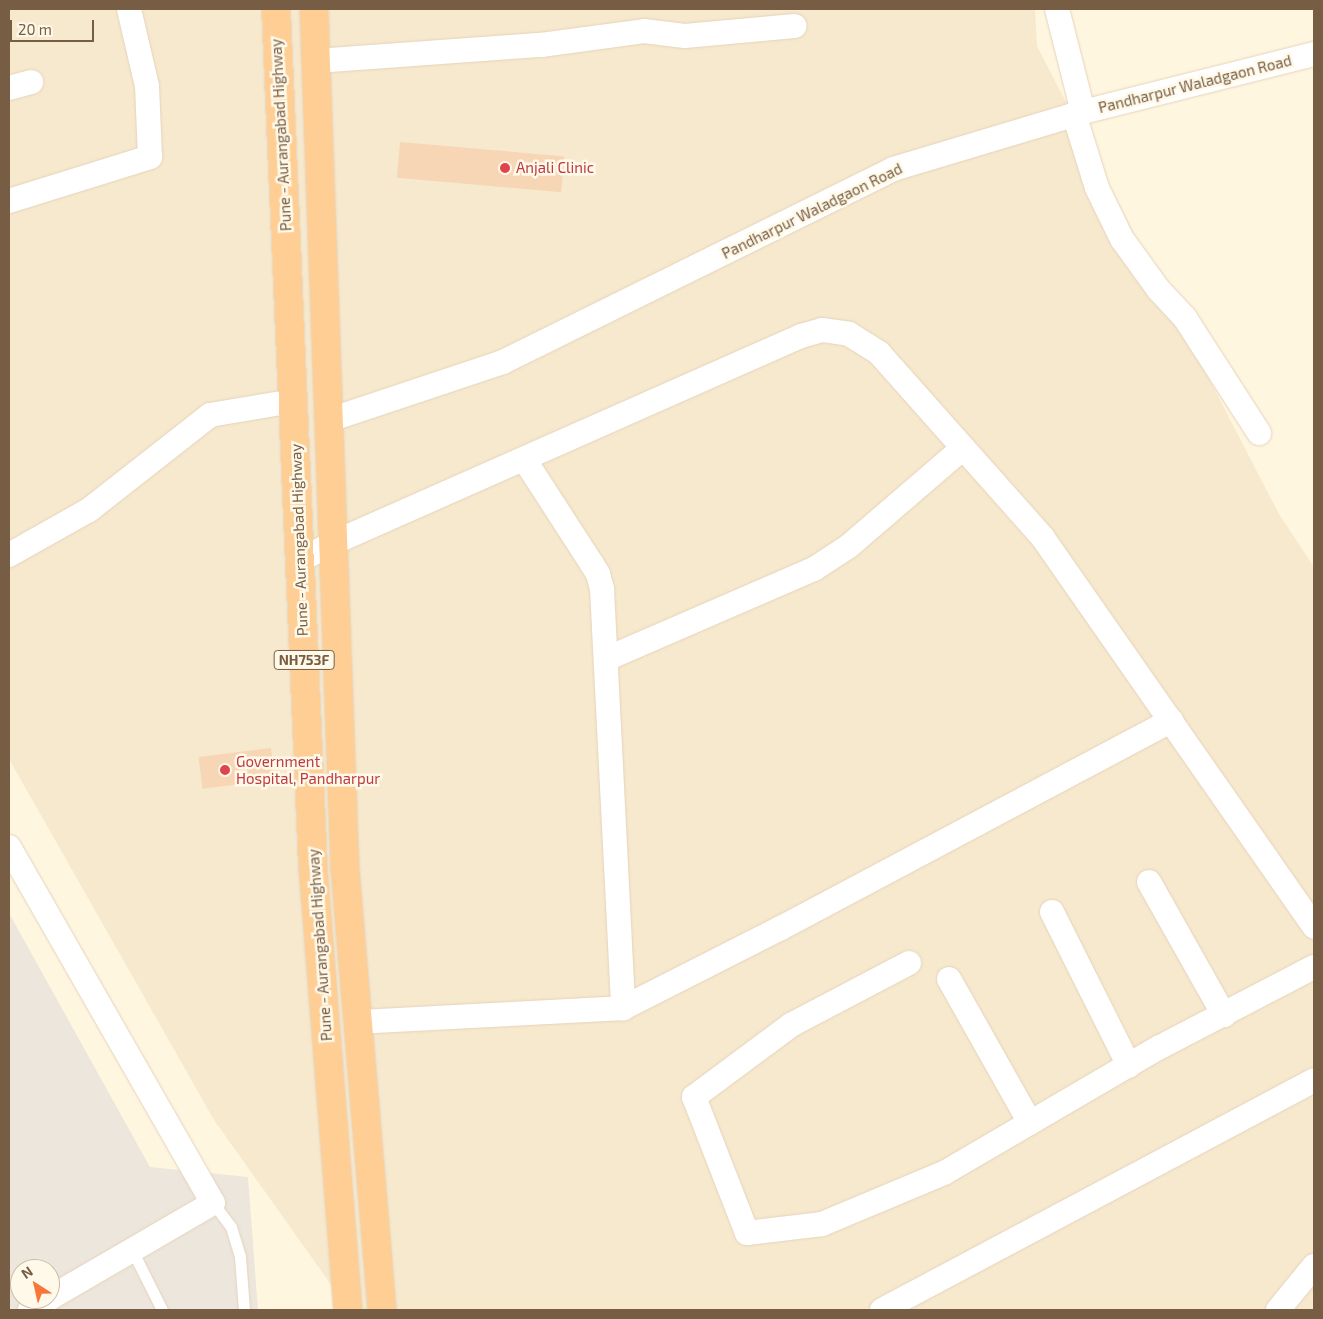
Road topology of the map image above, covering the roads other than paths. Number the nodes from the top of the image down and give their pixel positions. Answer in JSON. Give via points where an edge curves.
{"nodes":[{"id":1,"x":129,"y":9,"type":"edge"},
{"id":2,"x":276,"y":9,"type":"edge"},
{"id":3,"x":314,"y":9,"type":"edge"},
{"id":4,"x":1057,"y":9,"type":"edge"},
{"id":5,"x":795,"y":26,"type":"dead end"},
{"id":6,"x":1314,"y":54,"type":"edge"},
{"id":7,"x":316,"y":61,"type":"junction"},
{"id":8,"x":32,"y":82,"type":"dead end"},
{"id":9,"x":9,"y":88,"type":"edge"},
{"id":10,"x":1078,"y":113,"type":"junction"},
{"id":11,"x":9,"y":201,"type":"edge"},
{"id":12,"x":293,"y":401,"type":"junction"},
{"id":13,"x":329,"y":420,"type":"junction"},
{"id":14,"x":1259,"y":433,"type":"dead end"},
{"id":15,"x":963,"y":448,"type":"junction"},
{"id":16,"x":524,"y":458,"type":"junction"},
{"id":17,"x":333,"y":543,"type":"junction"},
{"id":18,"x":9,"y":555,"type":"edge"},
{"id":19,"x":300,"y":560,"type":"junction"},
{"id":20,"x":606,"y":658,"type":"junction"},
{"id":21,"x":1171,"y":721,"type":"junction"},
{"id":22,"x":9,"y":847,"type":"edge"},
{"id":23,"x":1148,"y":882,"type":"dead end"},
{"id":24,"x":1052,"y":912,"type":"dead end"},
{"id":25,"x":1314,"y":927,"type":"edge"},
{"id":26,"x":909,"y":963,"type":"dead end"},
{"id":27,"x":1314,"y":968,"type":"edge"},
{"id":28,"x":950,"y":979,"type":"dead end"},
{"id":29,"x":624,"y":1008,"type":"junction"},
{"id":30,"x":1224,"y":1015,"type":"junction"},
{"id":31,"x":358,"y":1022,"type":"junction"},
{"id":32,"x":1129,"y":1066,"type":"junction"},
{"id":33,"x":1314,"y":1080,"type":"edge"},
{"id":34,"x":1030,"y":1123,"type":"junction"},
{"id":35,"x":213,"y":1203,"type":"junction"},
{"id":36,"x":132,"y":1250,"type":"junction"},
{"id":37,"x":1314,"y":1266,"type":"edge"},
{"id":38,"x":60,"y":1293,"type":"edge"},
{"id":39,"x":162,"y":1310,"type":"edge"},
{"id":40,"x":244,"y":1310,"type":"edge"},
{"id":41,"x":348,"y":1310,"type":"edge"},
{"id":42,"x":382,"y":1310,"type":"edge"},
{"id":43,"x":882,"y":1310,"type":"edge"},
{"id":44,"x":1278,"y":1310,"type":"edge"}],
"edges":[{"from":1,"to":11,"type":"street","via":[[147,86],[150,157]]},
{"from":2,"to":12,"type":"highway","name":"Pune - Aurangabad Highway","number":"NH753F"},
{"from":3,"to":7,"type":"highway","number":"NH753F"},
{"from":4,"to":10,"type":"street"},
{"from":5,"to":7,"type":"street","via":[[685,36],[644,31],[541,46]]},
{"from":6,"to":10,"type":"street","name":"Pandharpur Waladgaon Road"},
{"from":7,"to":13,"type":"highway","number":"NH753F"},
{"from":8,"to":9,"type":"street"},
{"from":10,"to":13,"type":"street","name":"Pandharpur Waladgaon Road","via":[[894,169],[502,362]]},
{"from":10,"to":14,"type":"street","via":[[1098,188],[1122,239],[1158,289],[1185,318]]},
{"from":12,"to":18,"type":"street","via":[[210,415],[89,510]]},
{"from":12,"to":19,"type":"highway","name":"Pune - Aurangabad Highway","number":"NH753F"},
{"from":13,"to":17,"type":"highway","number":"NH753F"},
{"from":15,"to":16,"type":"street","via":[[879,353],[849,334],[822,330],[800,336]]},
{"from":15,"to":20,"type":"street","via":[[848,546],[814,569]]},
{"from":15,"to":21,"type":"street","via":[[1043,538]]},
{"from":16,"to":17,"type":"street"},
{"from":16,"to":20,"type":"street","via":[[598,574],[602,589]]},
{"from":17,"to":19,"type":"street"},
{"from":17,"to":31,"type":"highway","number":"NH753F","via":[[345,869]]},
{"from":19,"to":41,"type":"highway","name":"Pune - Aurangabad Highway","number":"NH753F","via":[[313,867]]},
{"from":20,"to":29,"type":"street"},
{"from":21,"to":25,"type":"street"},
{"from":21,"to":29,"type":"street"},
{"from":22,"to":35,"type":"street"},
{"from":23,"to":30,"type":"street"},
{"from":24,"to":32,"type":"street"},
{"from":26,"to":34,"type":"street","via":[[791,1025],[694,1097],[746,1233],[822,1224],[944,1173]]},
{"from":27,"to":30,"type":"street"},
{"from":28,"to":34,"type":"street"},
{"from":29,"to":31,"type":"street"},
{"from":30,"to":32,"type":"street"},
{"from":31,"to":42,"type":"highway","number":"NH753F"},
{"from":32,"to":34,"type":"street"},
{"from":33,"to":43,"type":"street"},
{"from":35,"to":36,"type":"street"},
{"from":35,"to":40,"type":"lane","via":[[231,1227],[237,1249]]},
{"from":36,"to":38,"type":"street"},
{"from":36,"to":39,"type":"lane"},
{"from":37,"to":44,"type":"street"}]}
